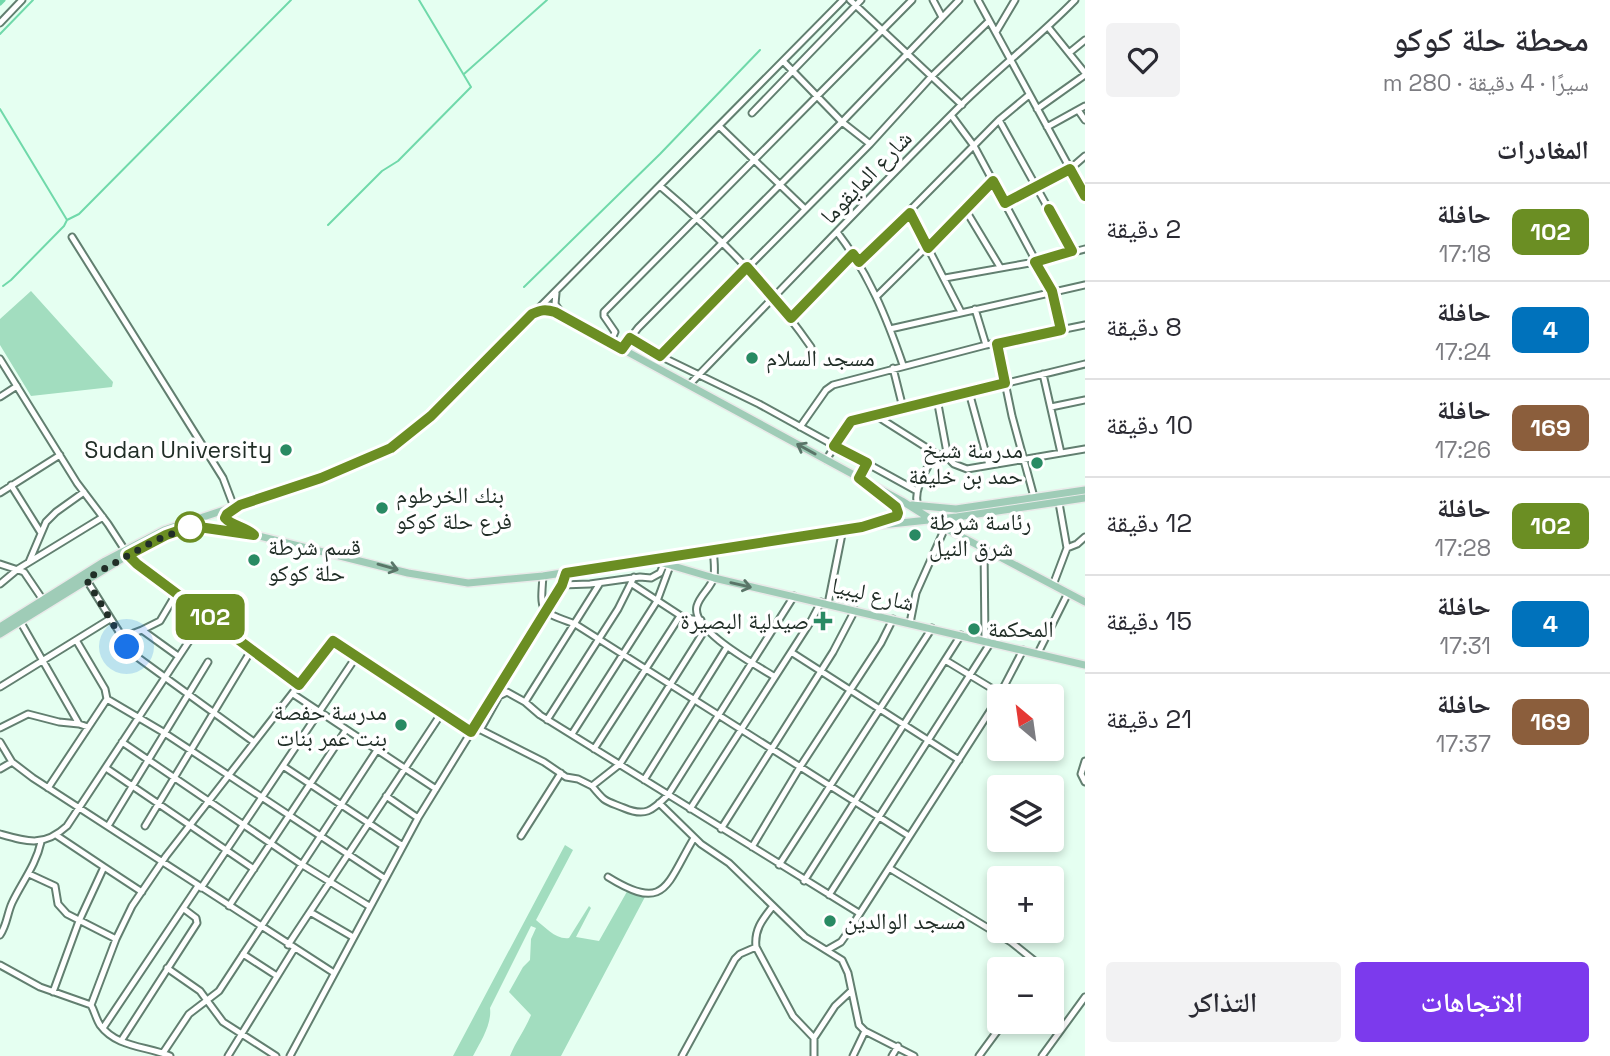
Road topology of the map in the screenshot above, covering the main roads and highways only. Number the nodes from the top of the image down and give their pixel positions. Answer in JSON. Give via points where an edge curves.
{"nodes":[{"id":1,"x":863,"y":480,"type":"junction"},
{"id":2,"x":1085,"y":490,"type":"edge"},
{"id":3,"x":1085,"y":498,"type":"edge"},
{"id":4,"x":908,"y":505,"type":"junction"},
{"id":5,"x":237,"y":506,"type":"junction"},
{"id":6,"x":929,"y":519,"type":"junction"},
{"id":7,"x":862,"y":527,"type":"junction"},
{"id":8,"x":254,"y":535,"type":"junction"},
{"id":9,"x":126,"y":552,"type":"junction"},
{"id":10,"x":652,"y":559,"type":"junction"},
{"id":11,"x":45,"y":602,"type":"junction"},
{"id":12,"x":1085,"y":602,"type":"edge"},
{"id":13,"x":0,"y":627,"type":"edge"},
{"id":14,"x":0,"y":634,"type":"edge"},
{"id":15,"x":1085,"y":665,"type":"edge"}],
"edges":[{"from":1,"to":4,"type":"main road"},
{"from":1,"to":5,"type":"main road","one_way":true,"via":[[547,309],[532,314],[431,416],[391,448]]},
{"from":1,"to":7,"type":"main road","via":[[898,513]]},
{"from":2,"to":4,"type":"main road","via":[[957,509]]},
{"from":3,"to":6,"type":"main road"},
{"from":4,"to":6,"type":"main road"},
{"from":5,"to":8,"type":"main road","via":[[226,520]]},
{"from":5,"to":9,"type":"main road","via":[[164,530]]},
{"from":6,"to":7,"type":"main road"},
{"from":6,"to":12,"type":"main road"},
{"from":7,"to":10,"type":"main road"},
{"from":8,"to":9,"type":"main road","via":[[192,526]]},
{"from":8,"to":10,"type":"main road","one_way":true,"via":[[459,583]]},
{"from":9,"to":11,"type":"main road"},
{"from":9,"to":11,"type":"main road"},
{"from":10,"to":15,"type":"main road","name":"شارع ليبيا","one_way":true,"via":[[714,579]]},
{"from":11,"to":13,"type":"main road"},
{"from":11,"to":14,"type":"main road"}]}
